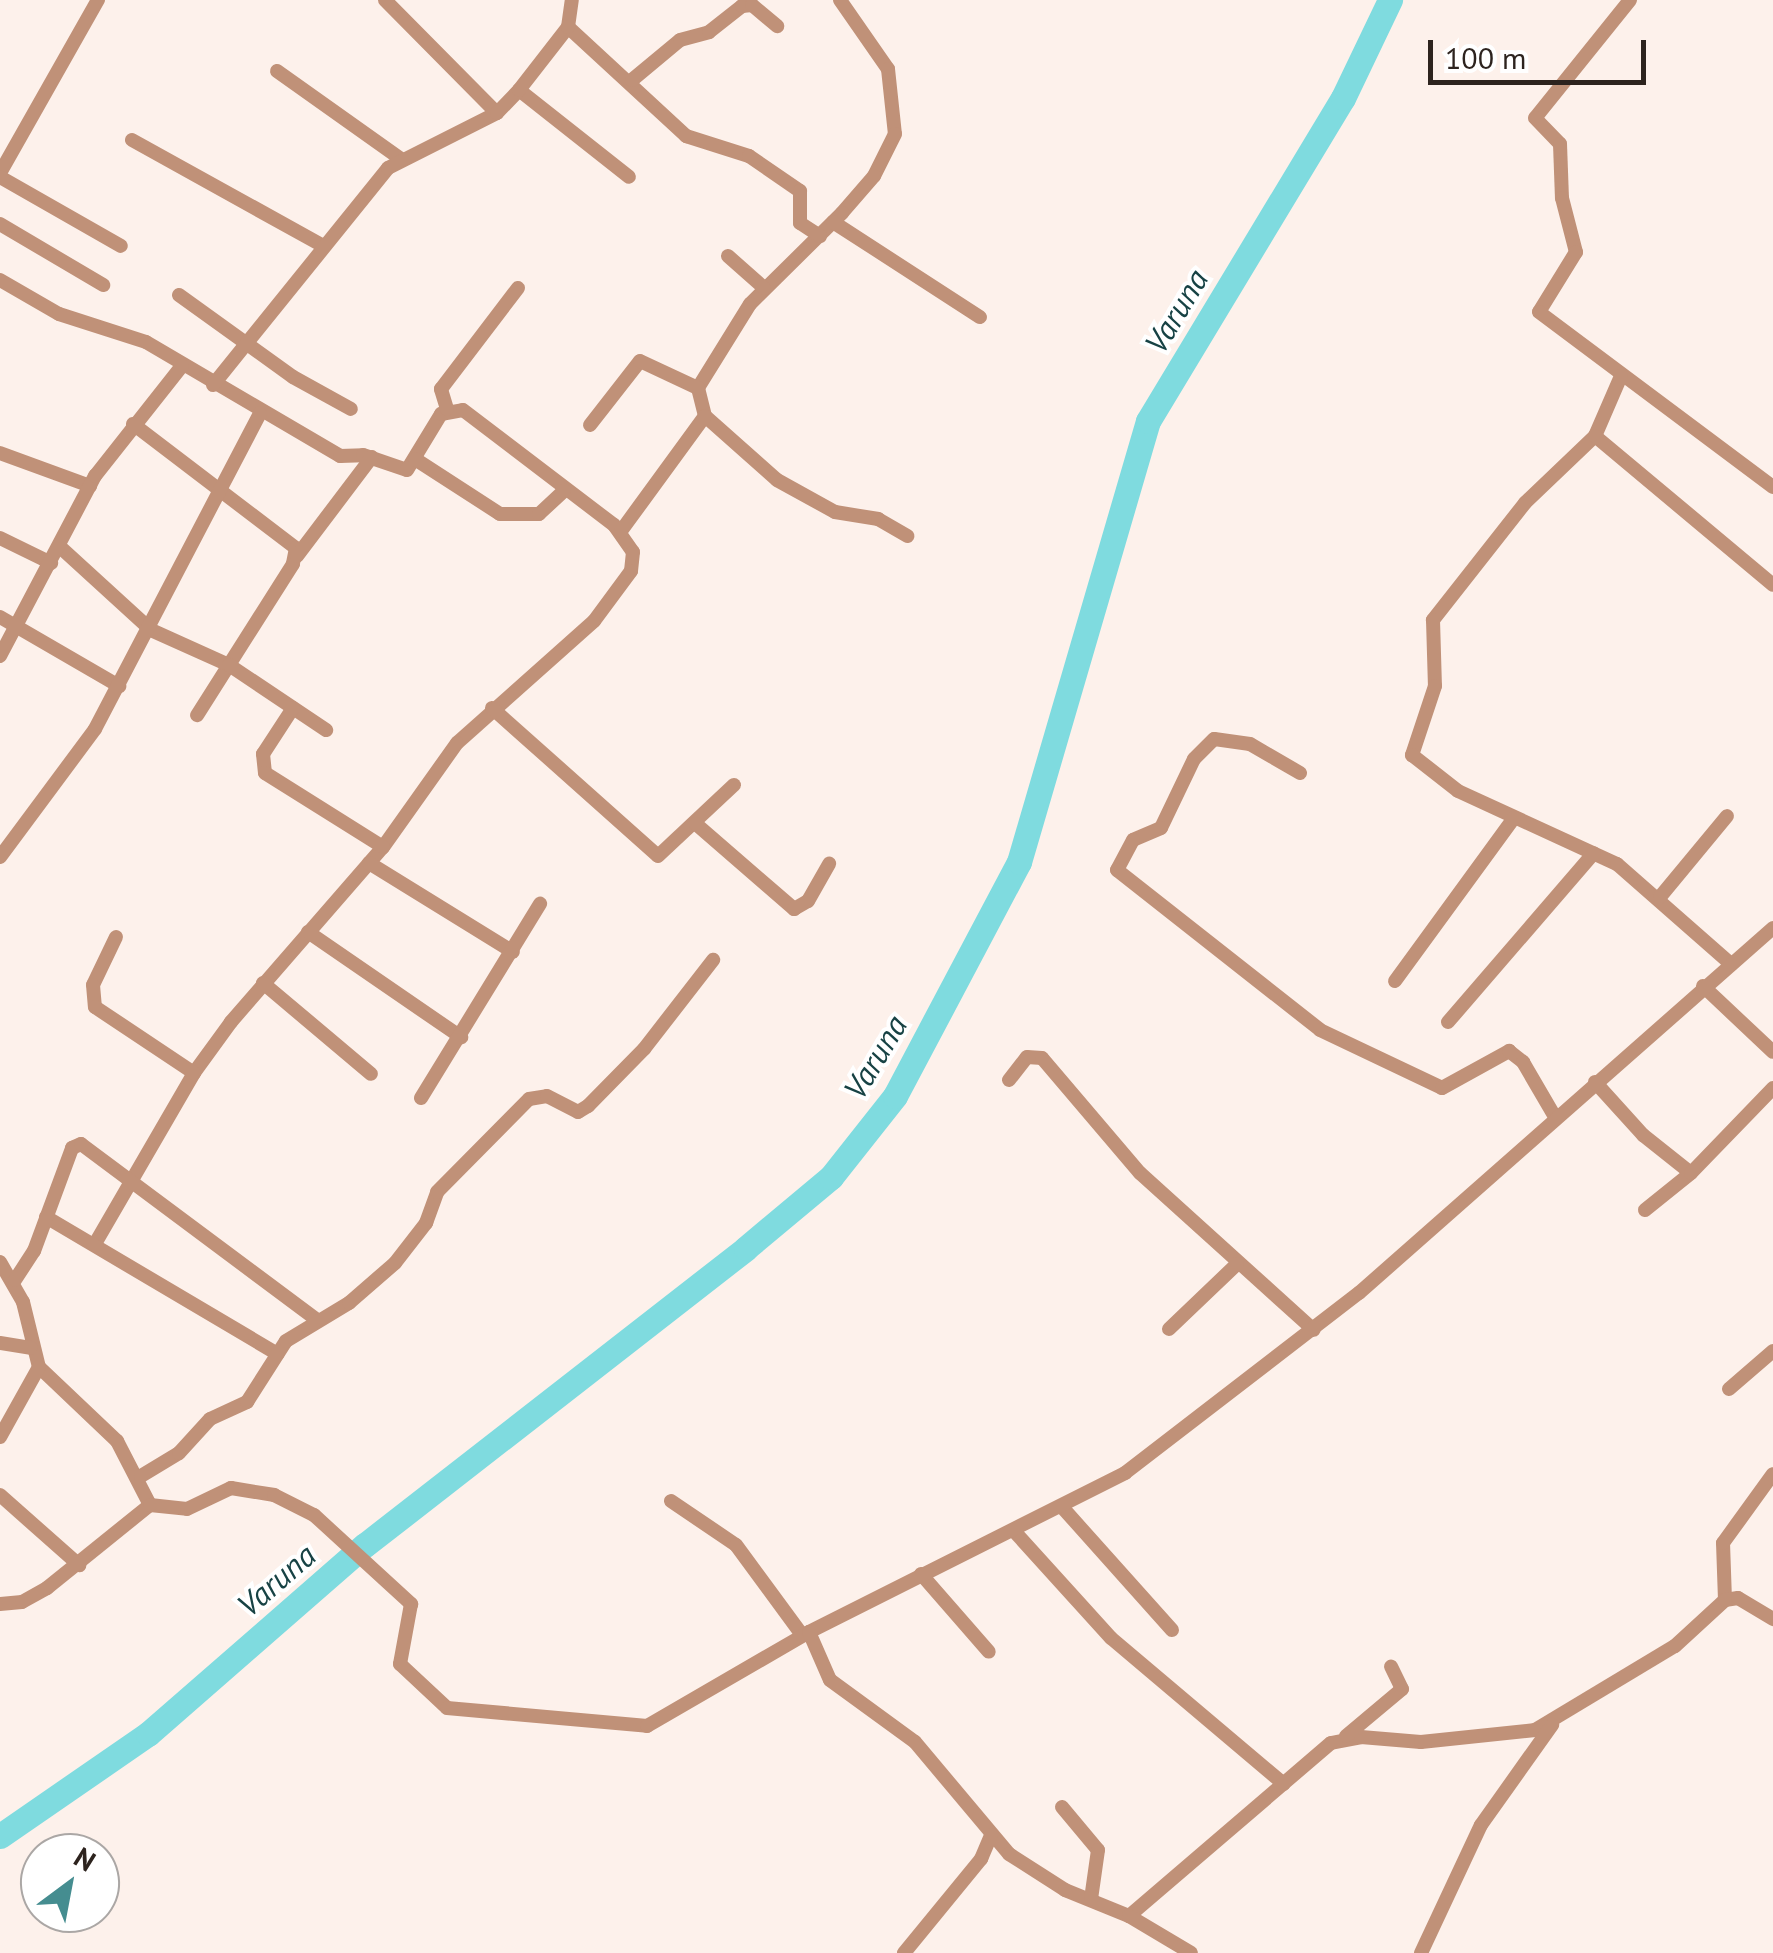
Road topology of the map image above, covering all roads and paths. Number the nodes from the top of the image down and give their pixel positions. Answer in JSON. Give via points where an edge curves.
{"nodes":[{"id":1,"x":98,"y":0,"type":"edge"},
{"id":2,"x":384,"y":0,"type":"edge"},
{"id":3,"x":571,"y":0,"type":"edge"},
{"id":4,"x":840,"y":0,"type":"edge"},
{"id":5,"x":1630,"y":0,"type":"edge"},
{"id":6,"x":777,"y":26,"type":"dead end"},
{"id":7,"x":568,"y":27,"type":"junction"},
{"id":8,"x":277,"y":70,"type":"dead end"},
{"id":9,"x":632,"y":80,"type":"junction"},
{"id":10,"x":519,"y":90,"type":"junction"},
{"id":11,"x":497,"y":112,"type":"junction"},
{"id":12,"x":132,"y":140,"type":"dead end"},
{"id":13,"x":402,"y":159,"type":"junction"},
{"id":14,"x":0,"y":175,"type":"edge"},
{"id":15,"x":629,"y":177,"type":"dead end"},
{"id":16,"x":833,"y":222,"type":"junction"},
{"id":17,"x":0,"y":224,"type":"edge"},
{"id":18,"x":820,"y":236,"type":"junction"},
{"id":19,"x":120,"y":246,"type":"dead end"},
{"id":20,"x":323,"y":246,"type":"junction"},
{"id":21,"x":728,"y":256,"type":"dead end"},
{"id":22,"x":0,"y":280,"type":"edge"},
{"id":23,"x":103,"y":285,"type":"dead end"},
{"id":24,"x":518,"y":288,"type":"dead end"},
{"id":25,"x":764,"y":288,"type":"junction"},
{"id":26,"x":179,"y":295,"type":"dead end"},
{"id":27,"x":980,"y":317,"type":"dead end"},
{"id":28,"x":250,"y":342,"type":"junction"},
{"id":29,"x":182,"y":366,"type":"junction"},
{"id":30,"x":1621,"y":376,"type":"junction"},
{"id":31,"x":212,"y":384,"type":"junction"},
{"id":32,"x":698,"y":388,"type":"junction"},
{"id":33,"x":351,"y":409,"type":"dead end"},
{"id":34,"x":447,"y":410,"type":"junction"},
{"id":35,"x":260,"y":414,"type":"junction"},
{"id":36,"x":705,"y":416,"type":"junction"},
{"id":37,"x":133,"y":424,"type":"junction"},
{"id":38,"x":590,"y":424,"type":"dead end"},
{"id":39,"x":1595,"y":436,"type":"junction"},
{"id":40,"x":0,"y":453,"type":"edge"},
{"id":41,"x":372,"y":457,"type":"junction"},
{"id":42,"x":416,"y":459,"type":"junction"},
{"id":43,"x":90,"y":486,"type":"junction"},
{"id":44,"x":1773,"y":487,"type":"edge"},
{"id":45,"x":222,"y":490,"type":"junction"},
{"id":46,"x":564,"y":491,"type":"junction"},
{"id":47,"x":621,"y":531,"type":"junction"},
{"id":48,"x":907,"y":536,"type":"dead end"},
{"id":49,"x":0,"y":538,"type":"edge"},
{"id":50,"x":59,"y":546,"type":"junction"},
{"id":51,"x":297,"y":556,"type":"junction"},
{"id":52,"x":51,"y":563,"type":"junction"},
{"id":53,"x":1773,"y":585,"type":"edge"},
{"id":54,"x":0,"y":617,"type":"edge"},
{"id":55,"x":18,"y":627,"type":"junction"},
{"id":56,"x":151,"y":630,"type":"junction"},
{"id":57,"x":0,"y":656,"type":"edge"},
{"id":58,"x":229,"y":665,"type":"junction"},
{"id":59,"x":119,"y":686,"type":"junction"},
{"id":60,"x":293,"y":708,"type":"junction"},
{"id":61,"x":492,"y":708,"type":"junction"},
{"id":62,"x":197,"y":715,"type":"dead end"},
{"id":63,"x":326,"y":730,"type":"dead end"},
{"id":64,"x":1300,"y":773,"type":"dead end"},
{"id":65,"x":734,"y":785,"type":"dead end"},
{"id":66,"x":1727,"y":816,"type":"dead end"},
{"id":67,"x":1514,"y":818,"type":"junction"},
{"id":68,"x":696,"y":824,"type":"junction"},
{"id":69,"x":383,"y":846,"type":"junction"},
{"id":70,"x":1594,"y":853,"type":"junction"},
{"id":71,"x":0,"y":857,"type":"edge"},
{"id":72,"x":369,"y":863,"type":"junction"},
{"id":73,"x":829,"y":864,"type":"dead end"},
{"id":74,"x":1660,"y":896,"type":"junction"},
{"id":75,"x":540,"y":904,"type":"dead end"},
{"id":76,"x":1773,"y":928,"type":"edge"},
{"id":77,"x":308,"y":932,"type":"junction"},
{"id":78,"x":116,"y":936,"type":"dead end"},
{"id":79,"x":514,"y":952,"type":"junction"},
{"id":80,"x":712,"y":960,"type":"dead end"},
{"id":81,"x":1731,"y":964,"type":"junction"},
{"id":82,"x":1396,"y":981,"type":"dead end"},
{"id":83,"x":262,"y":983,"type":"junction"},
{"id":84,"x":1703,"y":986,"type":"junction"},
{"id":85,"x":1448,"y":1022,"type":"dead end"},
{"id":86,"x":461,"y":1037,"type":"junction"},
{"id":87,"x":1773,"y":1052,"type":"edge"},
{"id":88,"x":194,"y":1074,"type":"junction"},
{"id":89,"x":371,"y":1074,"type":"dead end"},
{"id":90,"x":1010,"y":1080,"type":"dead end"},
{"id":91,"x":1594,"y":1082,"type":"junction"},
{"id":92,"x":1773,"y":1088,"type":"edge"},
{"id":93,"x":421,"y":1098,"type":"dead end"},
{"id":94,"x":1555,"y":1117,"type":"junction"},
{"id":95,"x":1691,"y":1173,"type":"junction"},
{"id":96,"x":133,"y":1179,"type":"junction"},
{"id":97,"x":1645,"y":1210,"type":"dead end"},
{"id":98,"x":46,"y":1217,"type":"junction"},
{"id":99,"x":95,"y":1244,"type":"junction"},
{"id":100,"x":0,"y":1262,"type":"edge"},
{"id":101,"x":1236,"y":1264,"type":"junction"},
{"id":102,"x":15,"y":1280,"type":"junction"},
{"id":103,"x":316,"y":1320,"type":"junction"},
{"id":104,"x":1169,"y":1330,"type":"dead end"},
{"id":105,"x":1314,"y":1330,"type":"junction"},
{"id":106,"x":0,"y":1343,"type":"edge"},
{"id":107,"x":31,"y":1348,"type":"junction"},
{"id":108,"x":1773,"y":1351,"type":"edge"},
{"id":109,"x":278,"y":1354,"type":"junction"},
{"id":110,"x":39,"y":1367,"type":"junction"},
{"id":111,"x":1730,"y":1388,"type":"dead end"},
{"id":112,"x":0,"y":1437,"type":"edge"},
{"id":113,"x":1773,"y":1474,"type":"edge"},
{"id":114,"x":140,"y":1476,"type":"junction"},
{"id":115,"x":0,"y":1495,"type":"edge"},
{"id":116,"x":671,"y":1501,"type":"dead end"},
{"id":117,"x":150,"y":1504,"type":"junction"},
{"id":118,"x":1062,"y":1507,"type":"junction"},
{"id":119,"x":1014,"y":1531,"type":"junction"},
{"id":120,"x":79,"y":1565,"type":"junction"},
{"id":121,"x":921,"y":1574,"type":"junction"},
{"id":122,"x":1725,"y":1600,"type":"junction"},
{"id":123,"x":0,"y":1604,"type":"edge"},
{"id":124,"x":1773,"y":1619,"type":"edge"},
{"id":125,"x":1172,"y":1630,"type":"dead end"},
{"id":126,"x":806,"y":1634,"type":"junction"},
{"id":127,"x":989,"y":1652,"type":"dead end"},
{"id":128,"x":1390,"y":1666,"type":"dead end"},
{"id":129,"x":1556,"y":1720,"type":"junction"},
{"id":130,"x":1345,"y":1737,"type":"junction"},
{"id":131,"x":1284,"y":1784,"type":"junction"},
{"id":132,"x":1062,"y":1807,"type":"dead end"},
{"id":133,"x":991,"y":1836,"type":"junction"},
{"id":134,"x":1091,"y":1899,"type":"junction"},
{"id":135,"x":1130,"y":1916,"type":"junction"},
{"id":136,"x":1163,"y":1947,"type":"edge"},
{"id":137,"x":904,"y":1953,"type":"edge"},
{"id":138,"x":1190,"y":1953,"type":"edge"},
{"id":139,"x":1421,"y":1953,"type":"edge"}],
"edges":[{"from":1,"to":14,"type":"street"},
{"from":2,"to":11,"type":"street"},
{"from":3,"to":7,"type":"street"},
{"from":4,"to":16,"type":"street","via":[[888,69],[896,112],[886,155]]},
{"from":5,"to":30,"type":"street","via":[[1535,118],[1560,144],[1562,198],[1576,252],[1539,312]]},
{"from":6,"to":9,"type":"street","via":[[752,5],[742,6],[708,32],[680,40]]},
{"from":7,"to":9,"type":"street"},
{"from":7,"to":10,"type":"street"},
{"from":8,"to":13,"type":"street"},
{"from":9,"to":18,"type":"street","via":[[701,145],[749,156],[800,191],[800,223]]},
{"from":10,"to":11,"type":"street"},
{"from":10,"to":15,"type":"street"},
{"from":11,"to":13,"type":"street"},
{"from":12,"to":20,"type":"street"},
{"from":13,"to":20,"type":"street","via":[[368,188]]},
{"from":14,"to":19,"type":"street"},
{"from":16,"to":18,"type":"street"},
{"from":16,"to":27,"type":"street"},
{"from":17,"to":23,"type":"street"},
{"from":18,"to":25,"type":"street"},
{"from":20,"to":28,"type":"street"},
{"from":21,"to":25,"type":"street"},
{"from":22,"to":29,"type":"street","via":[[59,314],[146,342]]},
{"from":24,"to":34,"type":"street","via":[[441,388]]},
{"from":25,"to":32,"type":"street","via":[[708,362]]},
{"from":26,"to":28,"type":"street"},
{"from":28,"to":31,"type":"street"},
{"from":28,"to":33,"type":"street","via":[[293,377]]},
{"from":29,"to":31,"type":"street"},
{"from":29,"to":37,"type":"street"},
{"from":30,"to":39,"type":"street"},
{"from":30,"to":44,"type":"street"},
{"from":31,"to":35,"type":"street"},
{"from":32,"to":36,"type":"street"},
{"from":32,"to":38,"type":"street","via":[[640,361]]},
{"from":34,"to":42,"type":"street"},
{"from":34,"to":46,"type":"street","via":[[463,410],[507,439]]},
{"from":35,"to":41,"type":"street","via":[[340,456]]},
{"from":35,"to":45,"type":"street"},
{"from":36,"to":47,"type":"street"},
{"from":36,"to":48,"type":"street","via":[[777,480],[834,512],[878,519]]},
{"from":37,"to":43,"type":"street"},
{"from":37,"to":45,"type":"street"},
{"from":39,"to":53,"type":"street"},
{"from":39,"to":67,"type":"street","via":[[1525,504],[1433,620],[1435,686],[1412,755],[1437,780]]},
{"from":40,"to":43,"type":"street"},
{"from":41,"to":42,"type":"street","via":[[402,472]]},
{"from":41,"to":51,"type":"street"},
{"from":42,"to":46,"type":"street","via":[[500,514],[539,514]]},
{"from":43,"to":50,"type":"street"},
{"from":45,"to":51,"type":"street","via":[[290,541]]},
{"from":45,"to":56,"type":"street"},
{"from":46,"to":47,"type":"street"},
{"from":47,"to":61,"type":"street","via":[[634,552],[618,592]]},
{"from":49,"to":52,"type":"street"},
{"from":50,"to":52,"type":"street"},
{"from":50,"to":56,"type":"street"},
{"from":51,"to":58,"type":"street"},
{"from":52,"to":55,"type":"street"},
{"from":54,"to":55,"type":"street"},
{"from":55,"to":57,"type":"street"},
{"from":55,"to":59,"type":"street"},
{"from":56,"to":58,"type":"street"},
{"from":56,"to":59,"type":"street"},
{"from":58,"to":60,"type":"street"},
{"from":58,"to":62,"type":"street"},
{"from":59,"to":71,"type":"street","via":[[73,765]]},
{"from":60,"to":63,"type":"street"},
{"from":60,"to":69,"type":"street","via":[[262,754],[264,773]]},
{"from":61,"to":68,"type":"street","via":[[652,854],[668,853]]},
{"from":61,"to":69,"type":"street","via":[[428,779]]},
{"from":64,"to":94,"type":"street","via":[[1250,744],[1214,739],[1194,760],[1162,828],[1133,840],[1116,870],[1320,1030],[1442,1088],[1509,1051],[1523,1062]]},
{"from":65,"to":68,"type":"street"},
{"from":66,"to":74,"type":"street"},
{"from":67,"to":70,"type":"street"},
{"from":67,"to":82,"type":"street"},
{"from":68,"to":73,"type":"street","via":[[794,909],[808,901]]},
{"from":69,"to":72,"type":"street"},
{"from":70,"to":74,"type":"street"},
{"from":70,"to":85,"type":"street"},
{"from":72,"to":77,"type":"street"},
{"from":72,"to":79,"type":"street"},
{"from":74,"to":81,"type":"street"},
{"from":75,"to":79,"type":"street"},
{"from":76,"to":81,"type":"street"},
{"from":77,"to":83,"type":"street"},
{"from":77,"to":86,"type":"street"},
{"from":78,"to":88,"type":"street","via":[[93,986],[96,1007]]},
{"from":79,"to":86,"type":"street"},
{"from":80,"to":103,"type":"street","via":[[644,1049],[588,1106],[578,1112],[547,1096],[529,1099],[437,1192],[426,1223],[395,1263],[349,1303]]},
{"from":81,"to":84,"type":"street"},
{"from":83,"to":88,"type":"street"},
{"from":83,"to":89,"type":"street"},
{"from":84,"to":87,"type":"street"},
{"from":84,"to":91,"type":"street"},
{"from":86,"to":93,"type":"street"},
{"from":88,"to":96,"type":"street"},
{"from":90,"to":101,"type":"street","via":[[1028,1057],[1042,1058],[1140,1173]]},
{"from":91,"to":94,"type":"street"},
{"from":91,"to":95,"type":"street","via":[[1643,1135]]},
{"from":92,"to":95,"type":"street"},
{"from":94,"to":105,"type":"street"},
{"from":95,"to":97,"type":"street"},
{"from":96,"to":98,"type":"street","via":[[76,1144]]},
{"from":96,"to":99,"type":"street"},
{"from":96,"to":103,"type":"street"},
{"from":98,"to":99,"type":"street"},
{"from":98,"to":102,"type":"street"},
{"from":99,"to":109,"type":"street"},
{"from":100,"to":102,"type":"street"},
{"from":101,"to":104,"type":"street"},
{"from":101,"to":105,"type":"street"},
{"from":102,"to":107,"type":"street"},
{"from":103,"to":109,"type":"street"},
{"from":105,"to":118,"type":"street","via":[[1125,1474]]},
{"from":106,"to":107,"type":"street"},
{"from":107,"to":110,"type":"street"},
{"from":108,"to":111,"type":"street"},
{"from":109,"to":114,"type":"street","via":[[247,1402],[210,1420],[179,1453]]},
{"from":110,"to":112,"type":"street"},
{"from":110,"to":114,"type":"street","via":[[117,1440]]},
{"from":113,"to":122,"type":"street","via":[[1723,1543]]},
{"from":114,"to":117,"type":"street"},
{"from":115,"to":120,"type":"street"},
{"from":116,"to":126,"type":"street","via":[[736,1545]]},
{"from":117,"to":120,"type":"street"},
{"from":117,"to":126,"type":"street","via":[[187,1509],[231,1488],[274,1495],[314,1515],[410,1604],[400,1664],[447,1708],[470,1715],[647,1726]]},
{"from":118,"to":119,"type":"street"},
{"from":118,"to":125,"type":"street"},
{"from":119,"to":121,"type":"street"},
{"from":119,"to":131,"type":"street","via":[[1111,1638]]},
{"from":120,"to":123,"type":"street","via":[[22,1602]]},
{"from":121,"to":126,"type":"street"},
{"from":121,"to":127,"type":"street"},
{"from":122,"to":124,"type":"street","via":[[1738,1598]]},
{"from":122,"to":129,"type":"street","via":[[1675,1646]]},
{"from":126,"to":133,"type":"street","via":[[830,1680],[915,1742]]},
{"from":128,"to":130,"type":"street","via":[[1402,1688]]},
{"from":129,"to":130,"type":"street","via":[[1488,1738]]},
{"from":129,"to":139,"type":"street","via":[[1481,1825]]},
{"from":130,"to":131,"type":"street"},
{"from":131,"to":135,"type":"street"},
{"from":132,"to":134,"type":"street","via":[[1098,1850]]},
{"from":133,"to":134,"type":"street","via":[[1044,1878]]},
{"from":133,"to":137,"type":"street","via":[[981,1859]]},
{"from":134,"to":135,"type":"street"},
{"from":135,"to":136,"type":"street"},
{"from":136,"to":138,"type":"street"}]}
